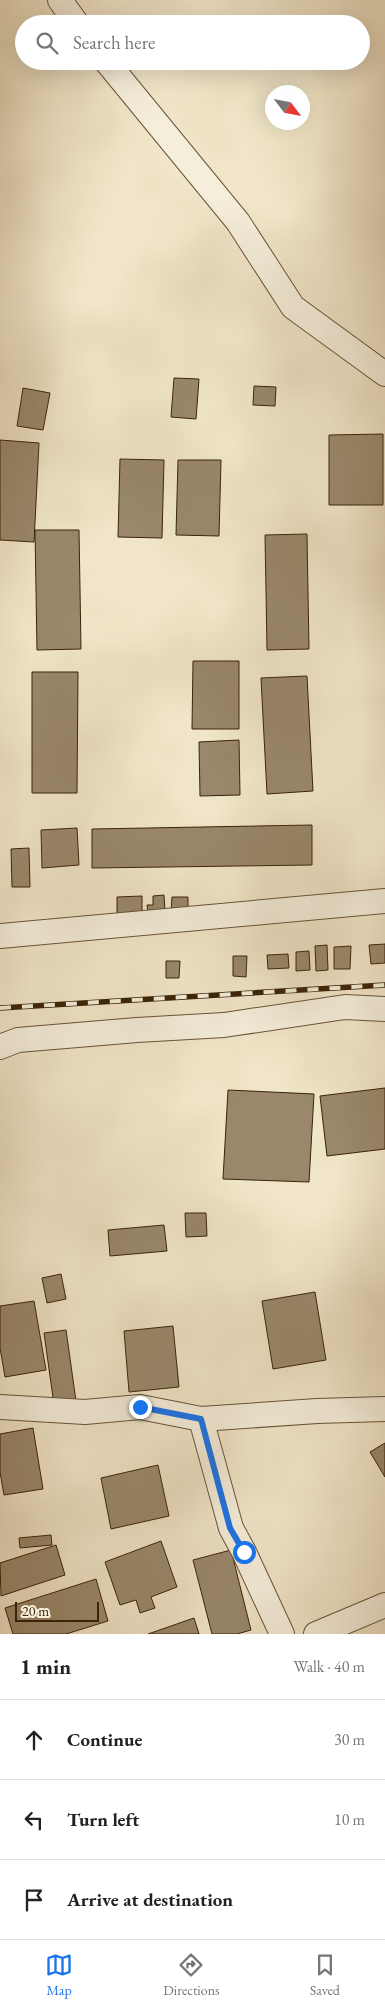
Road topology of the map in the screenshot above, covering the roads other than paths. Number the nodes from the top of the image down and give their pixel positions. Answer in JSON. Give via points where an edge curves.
{"nodes":[{"id":1,"x":60,"y":0,"type":"edge"},
{"id":2,"x":71,"y":15,"type":"edge"},
{"id":3,"x":113,"y":70,"type":"edge"},
{"id":4,"x":385,"y":374,"type":"edge"},
{"id":5,"x":385,"y":901,"type":"edge"},
{"id":6,"x":0,"y":936,"type":"edge"},
{"id":7,"x":385,"y":1009,"type":"edge"},
{"id":8,"x":0,"y":1047,"type":"edge"},
{"id":9,"x":0,"y":1407,"type":"edge"},
{"id":10,"x":385,"y":1409,"type":"edge"},
{"id":11,"x":201,"y":1419,"type":"junction"},
{"id":12,"x":385,"y":1605,"type":"edge"},
{"id":13,"x":282,"y":1634,"type":"edge"},
{"id":14,"x":316,"y":1634,"type":"edge"}],
"edges":[{"from":1,"to":2,"type":"street"},
{"from":3,"to":4,"type":"street","via":[[238,222],[293,307]]},
{"from":5,"to":6,"type":"street"},
{"from":7,"to":8,"type":"street","via":[[345,1007],[224,1025],[18,1040]]},
{"from":9,"to":11,"type":"street","via":[[85,1412],[140,1407]]},
{"from":10,"to":11,"type":"street","via":[[317,1410]]},
{"from":11,"to":13,"type":"street","via":[[230,1528]]},
{"from":12,"to":14,"type":"street"}]}
